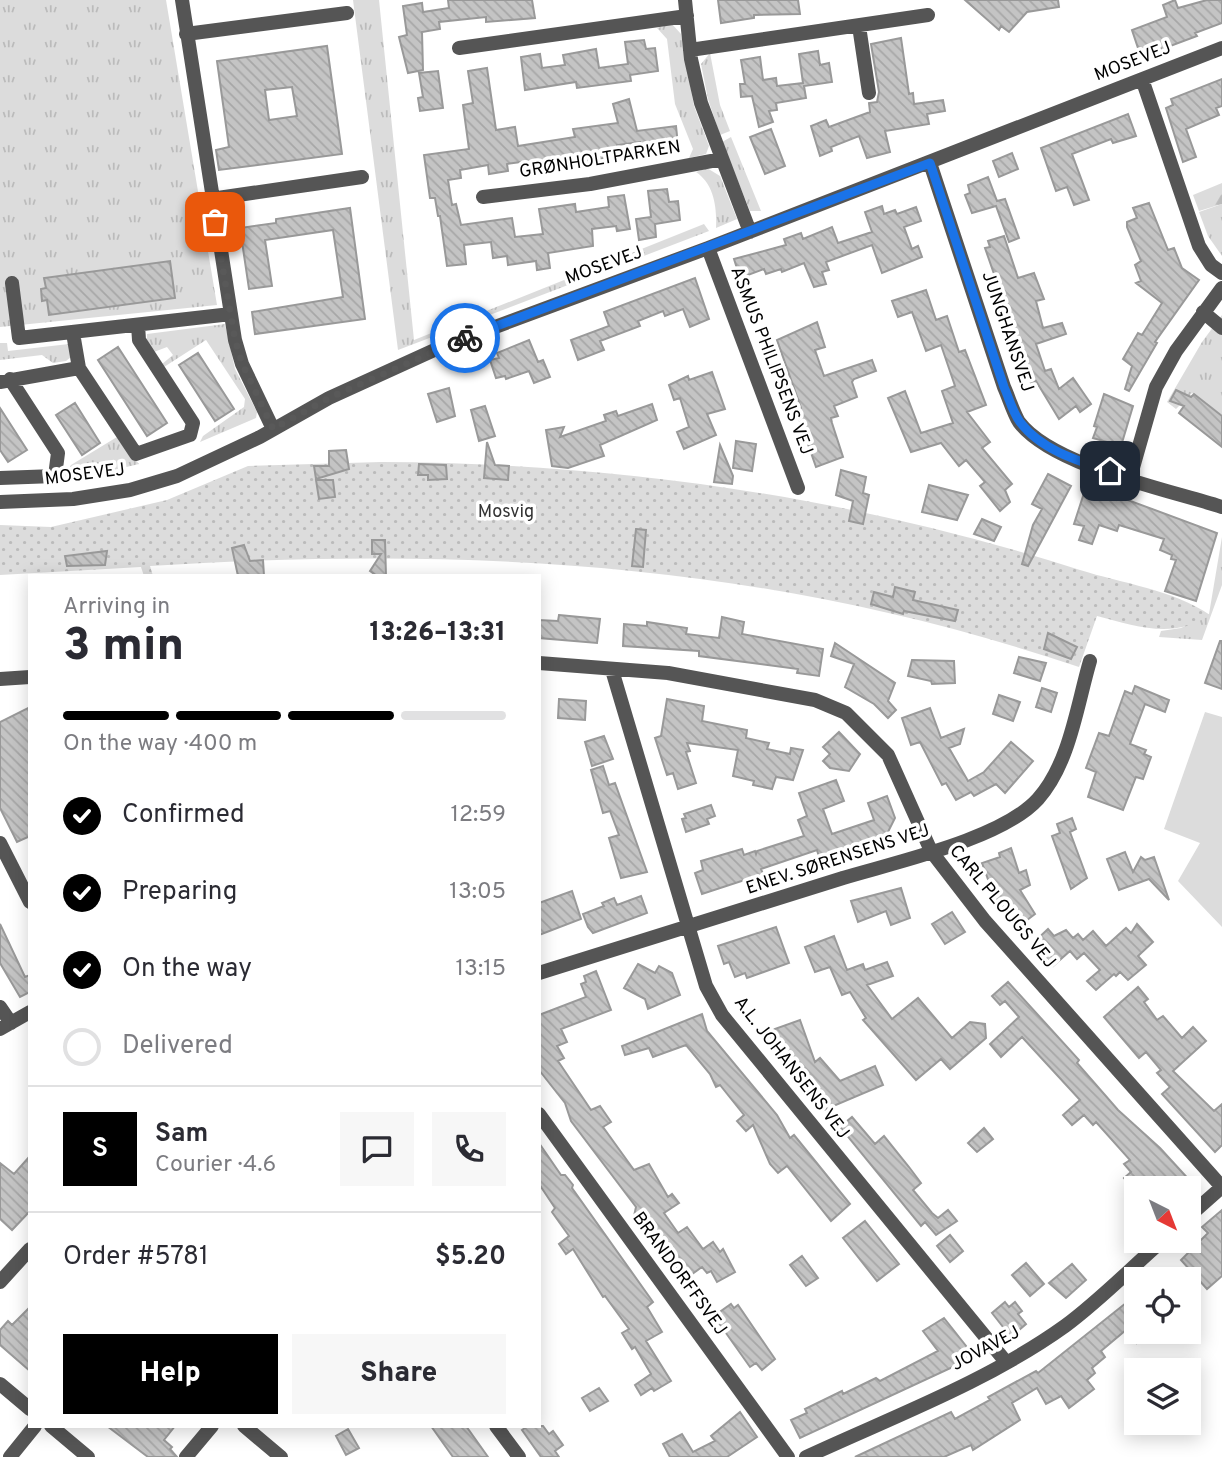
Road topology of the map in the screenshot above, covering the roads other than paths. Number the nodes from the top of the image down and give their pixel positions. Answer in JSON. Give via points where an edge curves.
{"nodes":[{"id":1,"x":182,"y":0,"type":"edge"},
{"id":2,"x":685,"y":0,"type":"edge"},
{"id":3,"x":347,"y":13,"type":"dead end"},
{"id":4,"x":929,"y":15,"type":"dead end"},
{"id":5,"x":687,"y":16,"type":"junction"},
{"id":6,"x":859,"y":26,"type":"junction"},
{"id":7,"x":186,"y":34,"type":"junction"},
{"id":8,"x":459,"y":48,"type":"dead end"},
{"id":9,"x":1222,"y":48,"type":"edge"},
{"id":10,"x":690,"y":50,"type":"junction"},
{"id":11,"x":1142,"y":79,"type":"junction"},
{"id":12,"x":869,"y":93,"type":"dead end"},
{"id":13,"x":723,"y":159,"type":"junction"},
{"id":14,"x":930,"y":163,"type":"junction"},
{"id":15,"x":362,"y":177,"type":"dead end"},
{"id":16,"x":483,"y":197,"type":"dead end"},
{"id":17,"x":211,"y":199,"type":"junction"},
{"id":18,"x":750,"y":232,"type":"junction"},
{"id":19,"x":708,"y":248,"type":"junction"},
{"id":20,"x":1222,"y":273,"type":"edge"},
{"id":21,"x":12,"y":284,"type":"dead end"},
{"id":22,"x":1222,"y":288,"type":"edge"},
{"id":23,"x":1203,"y":312,"type":"junction"},
{"id":24,"x":231,"y":314,"type":"junction"},
{"id":25,"x":138,"y":325,"type":"junction"},
{"id":26,"x":1222,"y":328,"type":"edge"},
{"id":27,"x":73,"y":333,"type":"junction"},
{"id":28,"x":79,"y":368,"type":"junction"},
{"id":29,"x":5,"y":381,"type":"edge"},
{"id":30,"x":273,"y":429,"type":"junction"},
{"id":31,"x":0,"y":478,"type":"edge"},
{"id":32,"x":1130,"y":478,"type":"junction"},
{"id":33,"x":798,"y":488,"type":"dead end"},
{"id":34,"x":0,"y":502,"type":"edge"},
{"id":35,"x":1222,"y":507,"type":"edge"},
{"id":36,"x":1090,"y":661,"type":"dead end"},
{"id":37,"x":541,"y":663,"type":"edge"},
{"id":38,"x":612,"y":670,"type":"junction"},
{"id":39,"x":28,"y":677,"type":"edge"},
{"id":40,"x":0,"y":679,"type":"edge"},
{"id":41,"x":0,"y":843,"type":"edge"},
{"id":42,"x":931,"y":851,"type":"junction"},
{"id":43,"x":28,"y":898,"type":"edge"},
{"id":44,"x":688,"y":927,"type":"junction"},
{"id":45,"x":541,"y":972,"type":"edge"},
{"id":46,"x":0,"y":1007,"type":"edge"},
{"id":47,"x":28,"y":1013,"type":"edge"},
{"id":48,"x":5,"y":1026,"type":"edge"},
{"id":49,"x":541,"y":1117,"type":"edge"},
{"id":50,"x":1222,"y":1187,"type":"edge"},
{"id":51,"x":1201,"y":1206,"type":"edge"},
{"id":52,"x":28,"y":1251,"type":"edge"},
{"id":53,"x":1148,"y":1253,"type":"edge"},
{"id":54,"x":0,"y":1282,"type":"edge"},
{"id":55,"x":1006,"y":1362,"type":"junction"},
{"id":56,"x":0,"y":1384,"type":"edge"},
{"id":57,"x":28,"y":1407,"type":"edge"},
{"id":58,"x":33,"y":1428,"type":"edge"},
{"id":59,"x":53,"y":1428,"type":"edge"},
{"id":60,"x":210,"y":1428,"type":"edge"},
{"id":61,"x":246,"y":1428,"type":"edge"},
{"id":62,"x":497,"y":1428,"type":"edge"},
{"id":63,"x":10,"y":1457,"type":"edge"},
{"id":64,"x":88,"y":1457,"type":"edge"},
{"id":65,"x":186,"y":1457,"type":"edge"},
{"id":66,"x":281,"y":1457,"type":"edge"},
{"id":67,"x":519,"y":1457,"type":"edge"},
{"id":68,"x":788,"y":1457,"type":"edge"},
{"id":69,"x":806,"y":1457,"type":"edge"}],
"edges":[{"from":1,"to":7,"type":"street"},
{"from":2,"to":5,"type":"street"},
{"from":3,"to":7,"type":"street"},
{"from":4,"to":6,"type":"street"},
{"from":5,"to":8,"type":"street"},
{"from":5,"to":10,"type":"street"},
{"from":6,"to":10,"type":"street"},
{"from":6,"to":12,"type":"street"},
{"from":7,"to":17,"type":"street"},
{"from":9,"to":11,"type":"street","name":"MOSEVEJ"},
{"from":10,"to":13,"type":"street","via":[[701,103]]},
{"from":11,"to":14,"type":"street","name":"MOSEVEJ"},
{"from":11,"to":20,"type":"street","via":[[1199,246]]},
{"from":13,"to":16,"type":"street","name":"GRØNHOLTPARKEN","via":[[590,184]]},
{"from":13,"to":18,"type":"street"},
{"from":14,"to":18,"type":"street","name":"MOSEVEJ"},
{"from":14,"to":32,"type":"street","name":"JUNGHANSVEJ","via":[[1019,422],[1069,458]]},
{"from":15,"to":17,"type":"street"},
{"from":17,"to":24,"type":"street"},
{"from":18,"to":19,"type":"street","name":"MOSEVEJ"},
{"from":19,"to":30,"type":"street","name":"MOSEVEJ","via":[[441,347]]},
{"from":19,"to":33,"type":"street","name":"ASMUS PHILIPSENS VEJ"},
{"from":21,"to":27,"type":"street","via":[[19,338]]},
{"from":22,"to":23,"type":"street"},
{"from":23,"to":26,"type":"street"},
{"from":23,"to":32,"type":"street","via":[[1156,387]]},
{"from":24,"to":25,"type":"street"},
{"from":24,"to":30,"type":"street","via":[[242,363]]},
{"from":25,"to":27,"type":"street"},
{"from":25,"to":28,"type":"street","via":[[139,340],[193,423],[190,435],[136,454]]},
{"from":27,"to":28,"type":"street"},
{"from":28,"to":29,"type":"street"},
{"from":29,"to":31,"type":"street","via":[[58,453],[55,476]]},
{"from":30,"to":34,"type":"street","name":"MOSEVEJ","via":[[177,476],[130,490],[73,499]]},
{"from":32,"to":35,"type":"street","name":"JUNGHANSVEJ"},
{"from":36,"to":42,"type":"street","name":"ENEV. SØRENSENS VEJ","via":[[1061,761],[1038,799],[996,828]]},
{"from":37,"to":38,"type":"street","name":"CARL PLOUGS VEJ"},
{"from":38,"to":42,"type":"street","name":"CARL PLOUGS VEJ","via":[[668,673],[815,700],[846,713],[888,755]]},
{"from":38,"to":44,"type":"street","name":"A.L. JOHANSENS VEJ"},
{"from":39,"to":40,"type":"street"},
{"from":41,"to":43,"type":"street"},
{"from":42,"to":44,"type":"street","name":"ENEV. SØRENSENS VEJ"},
{"from":42,"to":50,"type":"street","name":"CARL PLOUGS VEJ","via":[[985,921]]},
{"from":44,"to":45,"type":"street","name":"ENEV. SØRENSENS VEJ"},
{"from":44,"to":55,"type":"street","name":"A.L. JOHANSENS VEJ","via":[[706,986],[740,1040]]},
{"from":46,"to":48,"type":"street"},
{"from":47,"to":48,"type":"street"},
{"from":49,"to":68,"type":"street","name":"BRANDORFFSVEJ"},
{"from":50,"to":51,"type":"street"},
{"from":52,"to":54,"type":"street"},
{"from":53,"to":55,"type":"street","name":"JOVAVEJ","via":[[1066,1325]]},
{"from":55,"to":69,"type":"street","name":"JOVAVEJ"},
{"from":56,"to":57,"type":"street"},
{"from":58,"to":63,"type":"street"},
{"from":59,"to":64,"type":"street"},
{"from":60,"to":65,"type":"street"},
{"from":61,"to":66,"type":"street"},
{"from":62,"to":67,"type":"street"}]}
